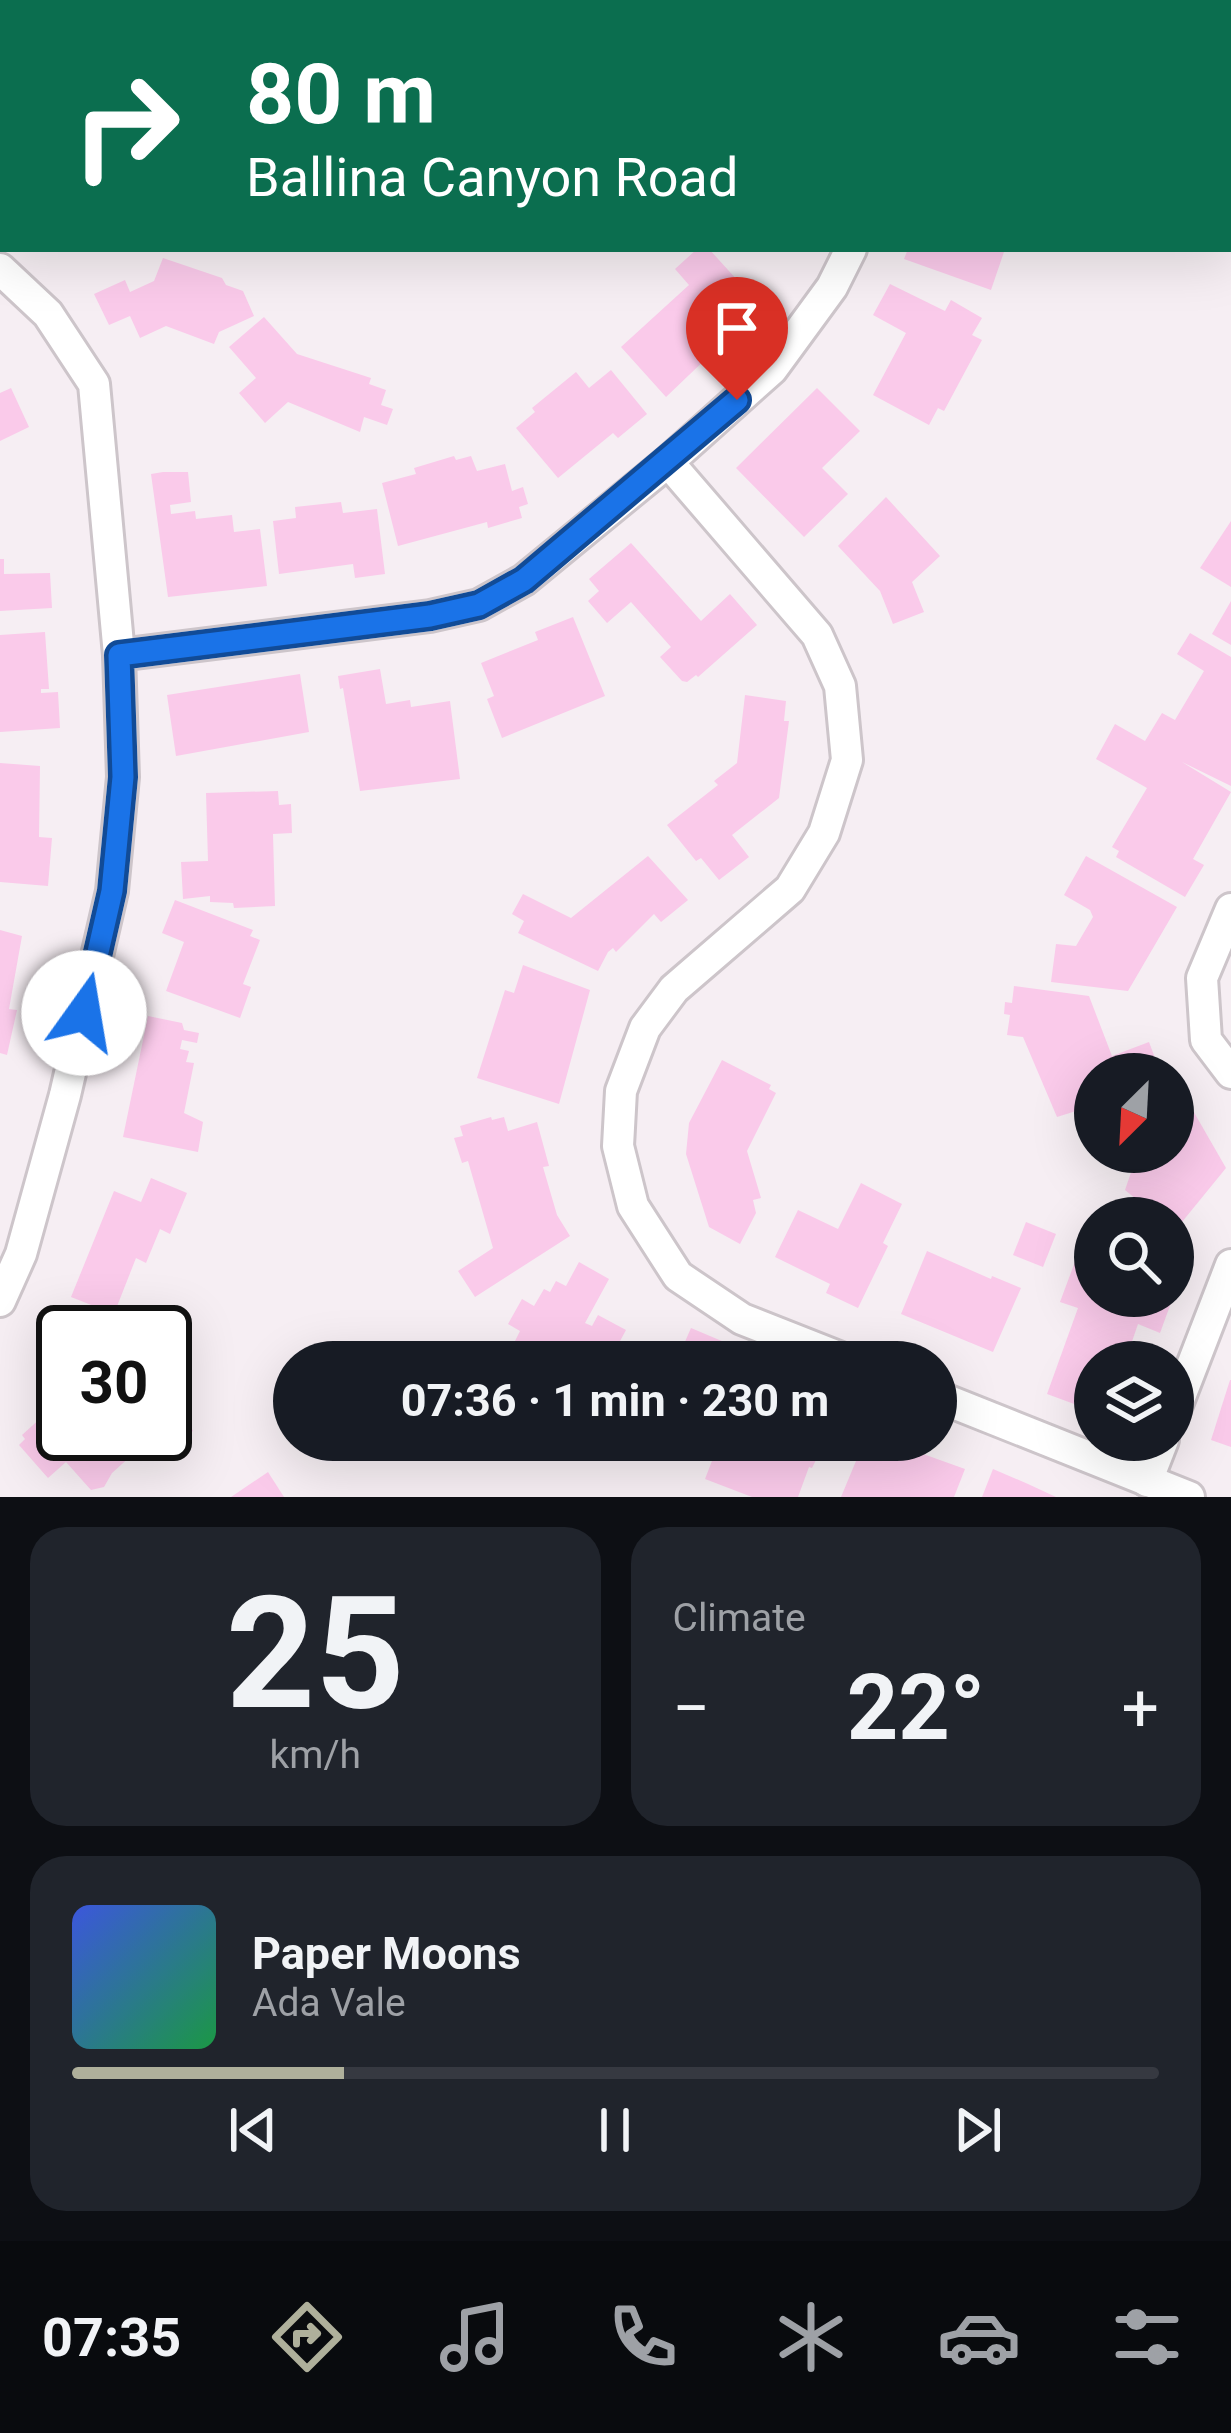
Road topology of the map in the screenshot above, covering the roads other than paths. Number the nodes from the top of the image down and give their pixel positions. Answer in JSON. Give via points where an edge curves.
{"nodes":[{"id":1,"x":1110,"y":0,"type":"edge"},
{"id":2,"x":1193,"y":0,"type":"edge"},
{"id":3,"x":850,"y":252,"type":"edge"},
{"id":4,"x":0,"y":269,"type":"edge"},
{"id":5,"x":668,"y":462,"type":"junction"},
{"id":6,"x":119,"y":655,"type":"junction"},
{"id":7,"x":1231,"y":909,"type":"edge"},
{"id":8,"x":1231,"y":1073,"type":"edge"},
{"id":9,"x":1231,"y":1265,"type":"edge"},
{"id":10,"x":0,"y":1301,"type":"edge"},
{"id":11,"x":797,"y":1341,"type":"edge"},
{"id":12,"x":1194,"y":1360,"type":"edge"},
{"id":13,"x":957,"y":1404,"type":"edge"},
{"id":14,"x":1155,"y":1461,"type":"edge"},
{"id":15,"x":1147,"y":1481,"type":"junction"},
{"id":16,"x":1189,"y":1497,"type":"edge"}],
"edges":[{"from":1,"to":2,"type":"street"},
{"from":3,"to":5,"type":"street","via":[[772,369]]},
{"from":4,"to":6,"type":"street","via":[[48,314],[94,384]]},
{"from":5,"to":6,"type":"street","via":[[524,580],[479,605]]},
{"from":5,"to":11,"type":"street","via":[[817,635],[840,686],[847,760],[824,832],[790,889],[674,989],[645,1028],[620,1091],[618,1146],[633,1206],[679,1276],[742,1319]]},
{"from":6,"to":10,"type":"street","via":[[123,777],[112,891],[65,1095]]},
{"from":7,"to":8,"type":"street","via":[[1202,978],[1206,1040]]},
{"from":9,"to":12,"type":"street"},
{"from":13,"to":15,"type":"street"},
{"from":14,"to":15,"type":"street"},
{"from":15,"to":16,"type":"street"}]}
